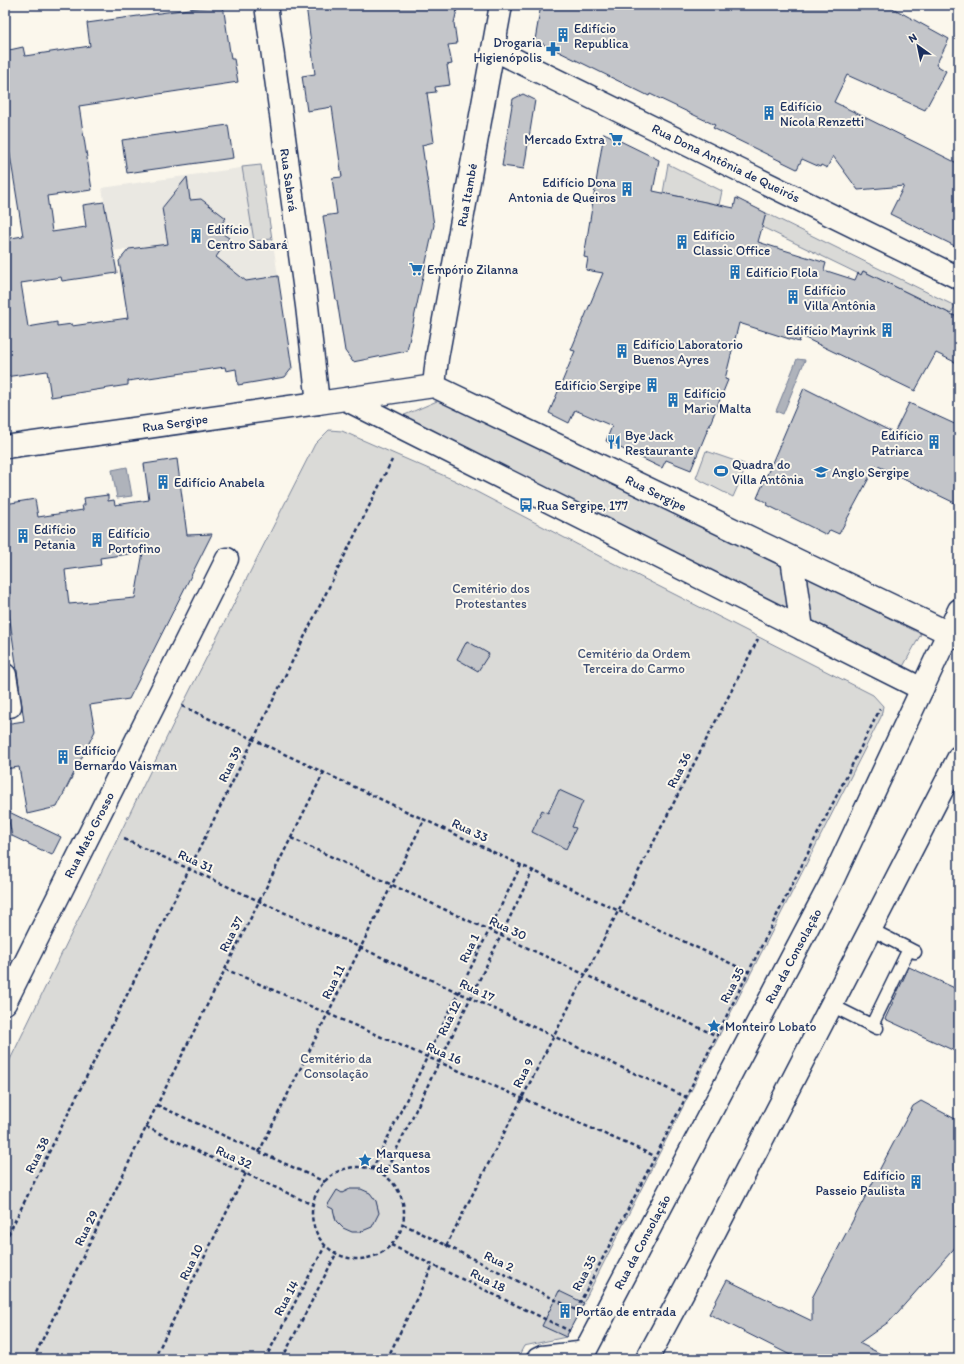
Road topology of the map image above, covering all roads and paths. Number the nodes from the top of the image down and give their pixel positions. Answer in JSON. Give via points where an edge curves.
{"nodes":[{"id":1,"x":266,"y":5,"type":"edge"},
{"id":2,"x":501,"y":5,"type":"edge"},
{"id":3,"x":494,"y":49,"type":"junction"},
{"id":4,"x":959,"y":278,"type":"edge"},
{"id":5,"x":434,"y":386,"type":"junction"},
{"id":6,"x":345,"y":399,"type":"junction"},
{"id":7,"x":318,"y":403,"type":"junction"},
{"id":8,"x":5,"y":447,"type":"edge"},
{"id":9,"x":392,"y":460,"type":"dead end"},
{"id":10,"x":792,"y":558,"type":"junction"},
{"id":11,"x":227,"y":559,"type":"dead end"},
{"id":12,"x":959,"y":610,"type":"edge"},
{"id":13,"x":802,"y":628,"type":"junction"},
{"id":14,"x":953,"y":636,"type":"edge"},
{"id":15,"x":758,"y":639,"type":"dead end"},
{"id":16,"x":5,"y":675,"type":"edge"},
{"id":17,"x":922,"y":689,"type":"junction"},
{"id":18,"x":10,"y":706,"type":"dead end"},
{"id":19,"x":182,"y":706,"type":"dead end"},
{"id":20,"x":880,"y":709,"type":"dead end"},
{"id":21,"x":254,"y":740,"type":"junction"},
{"id":22,"x":959,"y":757,"type":"edge"},
{"id":23,"x":324,"y":772,"type":"junction"},
{"id":24,"x":424,"y":820,"type":"junction"},
{"id":25,"x":291,"y":838,"type":"junction"},
{"id":26,"x":124,"y":839,"type":"dead end"},
{"id":27,"x":521,"y":865,"type":"junction"},
{"id":28,"x":190,"y":869,"type":"junction"},
{"id":29,"x":533,"y":870,"type":"junction"},
{"id":30,"x":392,"y":884,"type":"junction"},
{"id":31,"x":259,"y":901,"type":"junction"},
{"id":32,"x":618,"y":910,"type":"junction"},
{"id":33,"x":870,"y":929,"type":"junction"},
{"id":34,"x":490,"y":930,"type":"junction"},
{"id":35,"x":501,"y":935,"type":"junction"},
{"id":36,"x":361,"y":948,"type":"junction"},
{"id":37,"x":225,"y":968,"type":"junction"},
{"id":38,"x":749,"y":972,"type":"junction"},
{"id":39,"x":585,"y":974,"type":"junction"},
{"id":40,"x":459,"y":993,"type":"junction"},
{"id":41,"x":470,"y":998,"type":"junction"},
{"id":42,"x":5,"y":1003,"type":"edge"},
{"id":43,"x":831,"y":1005,"type":"junction"},
{"id":44,"x":328,"y":1013,"type":"junction"},
{"id":45,"x":554,"y":1036,"type":"junction"},
{"id":46,"x":717,"y":1036,"type":"junction"},
{"id":47,"x":427,"y":1056,"type":"junction"},
{"id":48,"x":439,"y":1062,"type":"junction"},
{"id":49,"x":86,"y":1078,"type":"joint"},
{"id":50,"x":686,"y":1097,"type":"junction"},
{"id":51,"x":522,"y":1098,"type":"junction"},
{"id":52,"x":157,"y":1105,"type":"junction"},
{"id":53,"x":146,"y":1127,"type":"junction"},
{"id":54,"x":259,"y":1152,"type":"junction"},
{"id":55,"x":655,"y":1156,"type":"junction"},
{"id":56,"x":372,"y":1170,"type":"junction"},
{"id":57,"x":246,"y":1174,"type":"junction"},
{"id":58,"x":384,"y":1175,"type":"junction"},
{"id":59,"x":325,"y":1182,"type":"junction"},
{"id":60,"x":313,"y":1204,"type":"junction"},
{"id":61,"x":403,"y":1224,"type":"junction"},
{"id":62,"x":5,"y":1241,"type":"edge"},
{"id":63,"x":391,"y":1245,"type":"junction"},
{"id":64,"x":325,"y":1246,"type":"junction"},
{"id":65,"x":446,"y":1246,"type":"junction"},
{"id":66,"x":336,"y":1254,"type":"junction"},
{"id":67,"x":433,"y":1265,"type":"junction"},
{"id":68,"x":576,"y":1310,"type":"junction"},
{"id":69,"x":581,"y":1312,"type":"dead end"},
{"id":70,"x":581,"y":1346,"type":"edge"},
{"id":71,"x":33,"y":1359,"type":"edge"},
{"id":72,"x":154,"y":1359,"type":"edge"},
{"id":73,"x":265,"y":1359,"type":"edge"},
{"id":74,"x":282,"y":1359,"type":"edge"},
{"id":75,"x":387,"y":1359,"type":"edge"},
{"id":76,"x":532,"y":1359,"type":"edge"},
{"id":77,"x":647,"y":1359,"type":"edge"}],
"edges":[{"from":1,"to":7,"type":"street","name":"Rua Sabará"},
{"from":2,"to":3,"type":"street","name":"Rua Itambé"},
{"from":3,"to":4,"type":"street","name":"Rua Dona Antônia de Queirós"},
{"from":3,"to":5,"type":"street","name":"Rua Itambé"},
{"from":5,"to":6,"type":"street","name":"Rua Sergipe"},
{"from":5,"to":10,"type":"street","name":"Rua Sergipe"},
{"from":6,"to":7,"type":"street","name":"Rua Sergipe"},
{"from":6,"to":13,"type":"street"},
{"from":7,"to":8,"type":"street","name":"Rua Sergipe"},
{"from":9,"to":21,"type":"path","name":"Rua 39"},
{"from":10,"to":13,"type":"street"},
{"from":10,"to":14,"type":"street","name":"Rua Sergipe"},
{"from":11,"to":42,"type":"street","name":"Rua Mato Grosso"},
{"from":12,"to":14,"type":"street","name":"Rua da Consolação"},
{"from":13,"to":17,"type":"street"},
{"from":14,"to":17,"type":"street","name":"Rua da Consolação"},
{"from":15,"to":32,"type":"path","name":"Rua 36"},
{"from":16,"to":18,"type":"street"},
{"from":17,"to":70,"type":"street","name":"Rua da Consolação","via":[[831,883]]},
{"from":19,"to":21,"type":"path","name":"Rua 33"},
{"from":20,"to":38,"type":"path","name":"Rua 35"},
{"from":21,"to":23,"type":"path","name":"Rua 33"},
{"from":21,"to":28,"type":"path","name":"Rua 39"},
{"from":22,"to":33,"type":"street"},
{"from":23,"to":24,"type":"path","name":"Rua 33"},
{"from":23,"to":25,"type":"path","name":"Rua 37"},
{"from":24,"to":27,"type":"path","name":"Rua 33"},
{"from":24,"to":30,"type":"path","name":"Rua 11"},
{"from":25,"to":30,"type":"path","name":"Rua 30"},
{"from":25,"to":31,"type":"path","name":"Rua 37"},
{"from":26,"to":28,"type":"path","name":"Rua 31"},
{"from":27,"to":29,"type":"path","name":"Rua 33"},
{"from":27,"to":34,"type":"path","name":"Rua 1"},
{"from":28,"to":31,"type":"path","name":"Rua 31"},
{"from":28,"to":49,"type":"path","name":"Rua 39"},
{"from":29,"to":32,"type":"path","name":"Rua 33"},
{"from":29,"to":35,"type":"path","name":"Rua 12"},
{"from":30,"to":34,"type":"path","name":"Rua 30"},
{"from":30,"to":36,"type":"path","name":"Rua 11"},
{"from":31,"to":36,"type":"path","name":"Rua 17"},
{"from":31,"to":37,"type":"path","name":"Rua 37"},
{"from":32,"to":38,"type":"path","name":"Rua 33"},
{"from":32,"to":39,"type":"path","name":"Rua 9"},
{"from":33,"to":43,"type":"street"},
{"from":33,"to":43,"type":"lane","via":[[912,950],[875,1027]]},
{"from":34,"to":35,"type":"path","name":"Rua 30"},
{"from":34,"to":40,"type":"path","name":"Rua 1"},
{"from":35,"to":39,"type":"path","name":"Rua 30"},
{"from":35,"to":41,"type":"path","name":"Rua 12"},
{"from":36,"to":40,"type":"path","name":"Rua 17"},
{"from":36,"to":44,"type":"path","name":"Rua 11"},
{"from":37,"to":44,"type":"path","name":"Rua 16"},
{"from":37,"to":52,"type":"path","name":"Rua 37"},
{"from":38,"to":46,"type":"path","name":"Rua 35"},
{"from":39,"to":45,"type":"path","name":"Rua 9"},
{"from":39,"to":46,"type":"path","name":"Rua 30"},
{"from":40,"to":41,"type":"path","name":"Rua 17"},
{"from":40,"to":47,"type":"path","name":"Rua 1"},
{"from":41,"to":45,"type":"path","name":"Rua 17"},
{"from":41,"to":48,"type":"path","name":"Rua 12"},
{"from":43,"to":77,"type":"street"},
{"from":44,"to":47,"type":"path","name":"Rua 16"},
{"from":44,"to":54,"type":"path","name":"Rua 11"},
{"from":45,"to":50,"type":"path","name":"Rua 17"},
{"from":45,"to":51,"type":"path","name":"Rua 9"},
{"from":46,"to":50,"type":"path","name":"Rua 35"},
{"from":47,"to":48,"type":"path","name":"Rua 16"},
{"from":47,"to":56,"type":"path","name":"Rua 1"},
{"from":48,"to":51,"type":"path","name":"Rua 16"},
{"from":48,"to":58,"type":"path","name":"Rua 12"},
{"from":49,"to":62,"type":"path","name":"Rua 38"},
{"from":50,"to":55,"type":"path","name":"Rua 35"},
{"from":51,"to":55,"type":"path","name":"Rua 16"},
{"from":51,"to":65,"type":"path","name":"Rua 9"},
{"from":52,"to":53,"type":"path","name":"Rua 29"},
{"from":52,"to":54,"type":"path"},
{"from":53,"to":57,"type":"path","name":"Rua 32"},
{"from":53,"to":71,"type":"path","name":"Rua 29"},
{"from":54,"to":59,"type":"path"},
{"from":55,"to":68,"type":"path","name":"Rua 35"},
{"from":56,"to":58,"type":"path"},
{"from":56,"to":59,"type":"path","via":[[346,1169],[334,1174]]},
{"from":57,"to":60,"type":"path","name":"Rua 32"},
{"from":57,"to":72,"type":"path","name":"Rua 10"},
{"from":58,"to":61,"type":"path","via":[[392,1182],[403,1202]]},
{"from":59,"to":60,"type":"path","via":[[317,1192]]},
{"from":60,"to":64,"type":"path","via":[[312,1219],[316,1234]]},
{"from":61,"to":63,"type":"path"},
{"from":61,"to":65,"type":"path","name":"Rua 2"},
{"from":63,"to":66,"type":"path","via":[[379,1254],[365,1259],[350,1259]]},
{"from":63,"to":67,"type":"path","name":"Rua 18"},
{"from":64,"to":66,"type":"path"},
{"from":64,"to":73,"type":"path","name":"Rua 14"},
{"from":65,"to":68,"type":"path","name":"Rua 2"},
{"from":66,"to":74,"type":"path"},
{"from":67,"to":70,"type":"path","name":"Rua 18"},
{"from":67,"to":75,"type":"path"},
{"from":68,"to":69,"type":"path","name":"Rua 2"},
{"from":70,"to":76,"type":"lane","via":[[541,1352]]}]}
